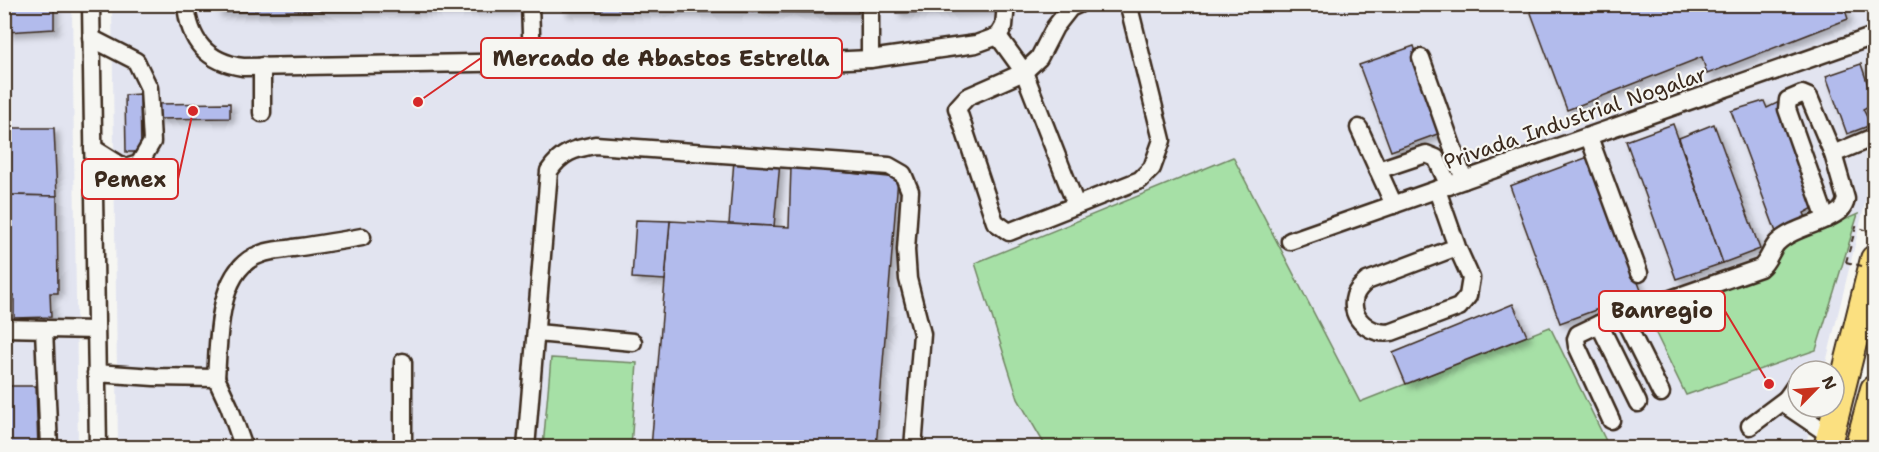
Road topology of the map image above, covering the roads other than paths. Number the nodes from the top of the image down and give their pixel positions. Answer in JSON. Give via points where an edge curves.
{"nodes":[{"id":1,"x":91,"y":4,"type":"edge"},
{"id":2,"x":186,"y":4,"type":"edge"},
{"id":3,"x":530,"y":4,"type":"edge"},
{"id":4,"x":870,"y":4,"type":"edge"},
{"id":5,"x":1006,"y":4,"type":"edge"},
{"id":6,"x":1079,"y":4,"type":"edge"},
{"id":7,"x":1125,"y":4,"type":"edge"},
{"id":8,"x":998,"y":36,"type":"junction"},
{"id":9,"x":1875,"y":36,"type":"edge"},
{"id":10,"x":91,"y":38,"type":"junction"},
{"id":11,"x":1421,"y":58,"type":"dead end"},
{"id":12,"x":870,"y":59,"type":"junction"},
{"id":13,"x":532,"y":62,"type":"junction"},
{"id":14,"x":262,"y":66,"type":"junction"},
{"id":15,"x":1024,"y":72,"type":"junction"},
{"id":16,"x":262,"y":114,"type":"dead end"},
{"id":17,"x":1359,"y":128,"type":"dead end"},
{"id":18,"x":1589,"y":136,"type":"junction"},
{"id":19,"x":1875,"y":137,"type":"edge"},
{"id":20,"x":93,"y":148,"type":"junction"},
{"id":21,"x":1833,"y":154,"type":"junction"},
{"id":22,"x":1378,"y":170,"type":"junction"},
{"id":23,"x":1450,"y":185,"type":"junction"},
{"id":24,"x":1076,"y":205,"type":"junction"},
{"id":25,"x":1394,"y":205,"type":"junction"},
{"id":26,"x":1826,"y":219,"type":"junction"},
{"id":27,"x":362,"y":237,"type":"dead end"},
{"id":28,"x":1290,"y":241,"type":"dead end"},
{"id":29,"x":1457,"y":247,"type":"junction"},
{"id":30,"x":1875,"y":259,"type":"edge"},
{"id":31,"x":1639,"y":273,"type":"dead end"},
{"id":32,"x":1622,"y":315,"type":"junction"},
{"id":33,"x":1599,"y":324,"type":"junction"},
{"id":34,"x":4,"y":328,"type":"edge"},
{"id":35,"x":44,"y":329,"type":"junction"},
{"id":36,"x":95,"y":330,"type":"junction"},
{"id":37,"x":537,"y":333,"type":"junction"},
{"id":38,"x":633,"y":342,"type":"dead end"},
{"id":39,"x":1844,"y":359,"type":"edge"},
{"id":40,"x":403,"y":362,"type":"dead end"},
{"id":41,"x":96,"y":373,"type":"junction"},
{"id":42,"x":216,"y":378,"type":"junction"},
{"id":43,"x":1661,"y":393,"type":"dead end"},
{"id":44,"x":1874,"y":393,"type":"edge"},
{"id":45,"x":1786,"y":399,"type":"edge"},
{"id":46,"x":1638,"y":403,"type":"dead end"},
{"id":47,"x":1803,"y":419,"type":"edge"},
{"id":48,"x":1832,"y":419,"type":"edge"},
{"id":49,"x":1611,"y":420,"type":"dead end"},
{"id":50,"x":1870,"y":423,"type":"edge"},
{"id":51,"x":1750,"y":426,"type":"dead end"},
{"id":52,"x":1828,"y":441,"type":"edge"},
{"id":53,"x":49,"y":447,"type":"edge"},
{"id":54,"x":98,"y":447,"type":"edge"},
{"id":55,"x":244,"y":447,"type":"edge"},
{"id":56,"x":403,"y":447,"type":"edge"},
{"id":57,"x":526,"y":447,"type":"edge"},
{"id":58,"x":913,"y":447,"type":"edge"},
{"id":59,"x":1858,"y":447,"type":"edge"}],
"edges":[{"from":1,"to":10,"type":"street"},
{"from":2,"to":14,"type":"street","via":[[196,39],[204,51],[228,65]]},
{"from":3,"to":13,"type":"street"},
{"from":4,"to":12,"type":"street"},
{"from":5,"to":8,"type":"street","via":[[1004,26]]},
{"from":6,"to":15,"type":"street","via":[[1055,27],[1039,58]]},
{"from":7,"to":24,"type":"street","via":[[1162,140],[1152,168],[1140,180]]},
{"from":8,"to":12,"type":"street","via":[[976,44]]},
{"from":8,"to":15,"type":"street"},
{"from":9,"to":18,"type":"street","name":"Privada Industrial Nogalar"},
{"from":10,"to":20,"type":"street"},
{"from":10,"to":20,"type":"street","via":[[136,60],[149,88],[152,142],[139,164],[125,168]]},
{"from":11,"to":23,"type":"street"},
{"from":12,"to":13,"type":"street","via":[[693,67]]},
{"from":13,"to":14,"type":"street"},
{"from":14,"to":16,"type":"street"},
{"from":15,"to":24,"type":"street"},
{"from":15,"to":24,"type":"street","via":[[966,97],[957,108],[995,222],[1009,232]]},
{"from":17,"to":22,"type":"street"},
{"from":18,"to":23,"type":"street","name":"Privada Industrial Nogalar"},
{"from":18,"to":31,"type":"street"},
{"from":19,"to":21,"type":"street"},
{"from":20,"to":36,"type":"street"},
{"from":21,"to":26,"type":"street","via":[[1846,199],[1839,213]]},
{"from":21,"to":26,"type":"street","via":[[1809,97],[1802,94],[1788,100],[1787,109]]},
{"from":22,"to":23,"type":"street","via":[[1426,154],[1436,158]]},
{"from":22,"to":25,"type":"street"},
{"from":23,"to":25,"type":"street","name":"Privada Industrial Nogalar"},
{"from":23,"to":29,"type":"street"},
{"from":25,"to":28,"type":"street","name":"Privada Industrial Nogalar"},
{"from":26,"to":32,"type":"street","via":[[1783,238],[1760,267]]},
{"from":27,"to":42,"type":"street","via":[[261,253],[244,264],[226,291]]},
{"from":29,"to":29,"type":"street","via":[[1471,278],[1468,296],[1459,307],[1383,334],[1361,323],[1354,297],[1367,281]]},
{"from":30,"to":39,"type":"highway"},
{"from":32,"to":33,"type":"street"},
{"from":32,"to":43,"type":"street"},
{"from":33,"to":46,"type":"street"},
{"from":33,"to":49,"type":"street","via":[[1578,334],[1576,339]]},
{"from":34,"to":35,"type":"street"},
{"from":35,"to":36,"type":"street"},
{"from":35,"to":53,"type":"street"},
{"from":36,"to":41,"type":"street"},
{"from":37,"to":38,"type":"street"},
{"from":37,"to":57,"type":"street"},
{"from":37,"to":58,"type":"street","via":[[549,171],[557,159],[573,150],[595,145],[889,166],[903,174],[910,191],[908,279],[922,334]]},
{"from":40,"to":56,"type":"street"},
{"from":41,"to":42,"type":"street"},
{"from":41,"to":54,"type":"street"},
{"from":42,"to":55,"type":"street"},
{"from":44,"to":50,"type":"highway"},
{"from":45,"to":51,"type":"street"},
{"from":47,"to":52,"type":"street"},
{"from":48,"to":52,"type":"highway"},
{"from":50,"to":59,"type":"highway"}]}
